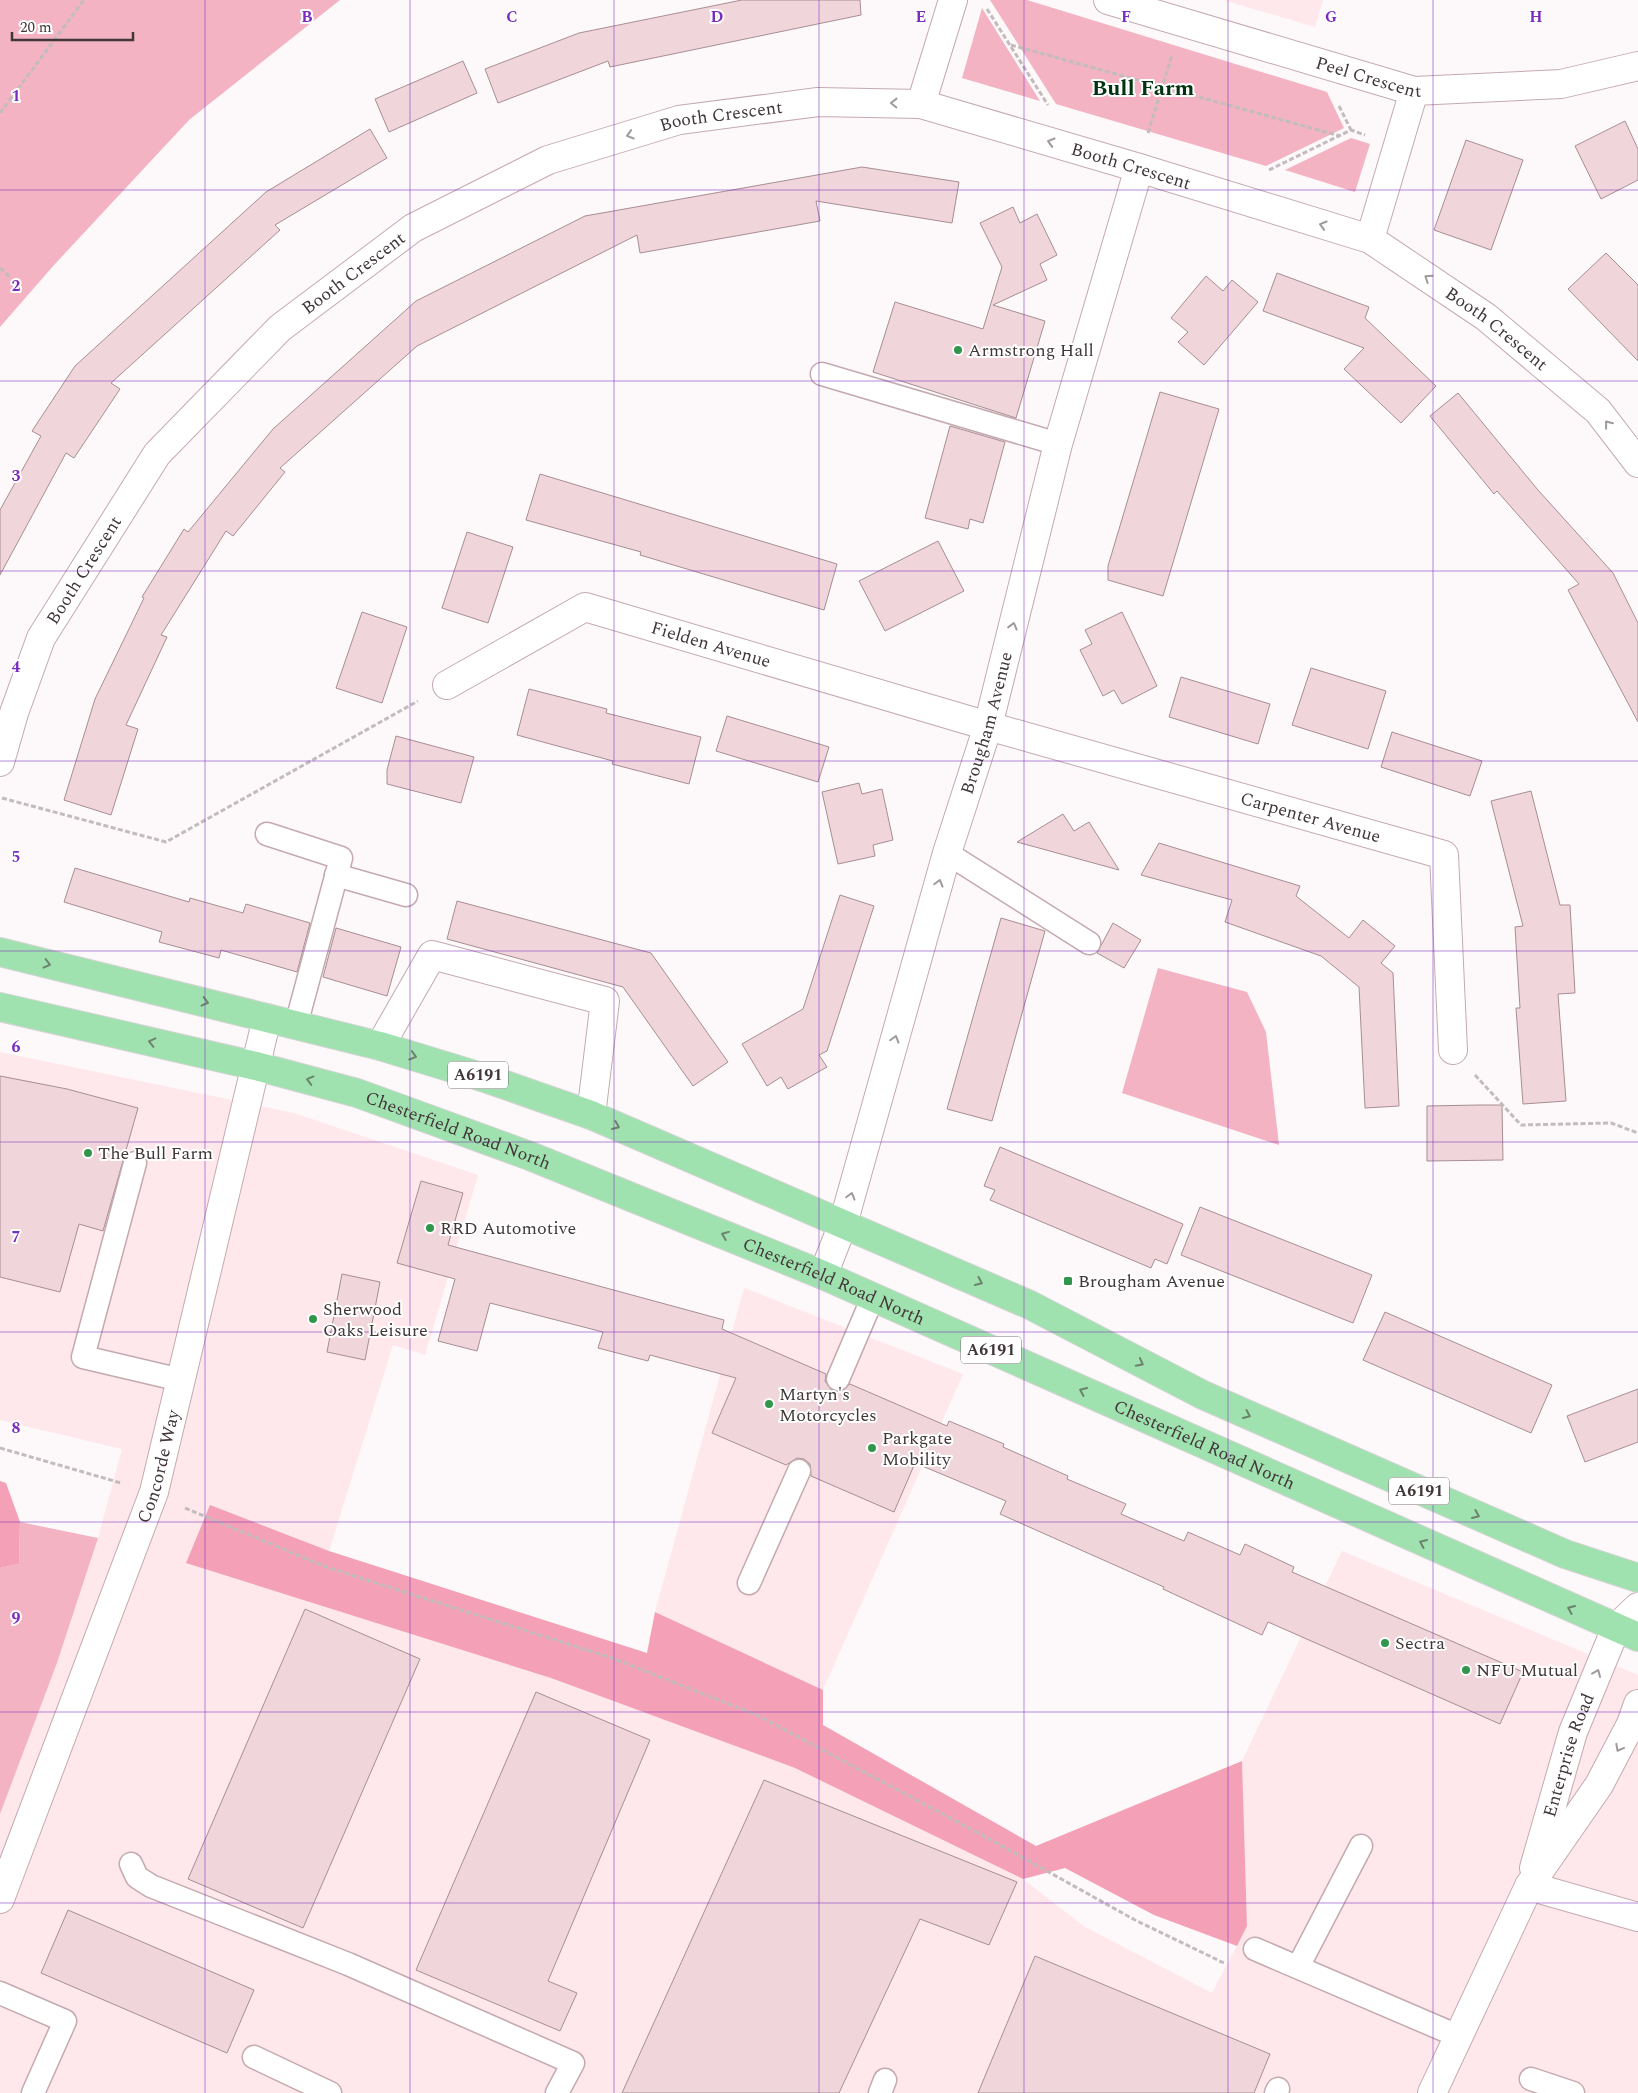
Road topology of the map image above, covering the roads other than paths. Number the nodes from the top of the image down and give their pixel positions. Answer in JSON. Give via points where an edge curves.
{"nodes":[{"id":1,"x":953,"y":0,"type":"edge"},
{"id":2,"x":1108,"y":0,"type":"edge"},
{"id":3,"x":1638,"y":66,"type":"edge"},
{"id":4,"x":1414,"y":91,"type":"junction"},
{"id":5,"x":921,"y":104,"type":"junction"},
{"id":6,"x":1139,"y":168,"type":"junction"},
{"id":7,"x":1370,"y":240,"type":"junction"},
{"id":8,"x":822,"y":374,"type":"dead end"},
{"id":9,"x":1058,"y":444,"type":"junction"},
{"id":10,"x":1638,"y":462,"type":"edge"},
{"id":11,"x":447,"y":685,"type":"road end"},
{"id":12,"x":988,"y":726,"type":"junction"},
{"id":13,"x":0,"y":762,"type":"edge"},
{"id":14,"x":267,"y":834,"type":"dead end"},
{"id":15,"x":947,"y":853,"type":"junction"},
{"id":16,"x":336,"y":875,"type":"junction"},
{"id":17,"x":406,"y":896,"type":"dead end"},
{"id":18,"x":1089,"y":943,"type":"dead end"},
{"id":19,"x":0,"y":952,"type":"edge"},
{"id":20,"x":0,"y":1006,"type":"edge"},
{"id":21,"x":267,"y":1018,"type":"junction"},
{"id":22,"x":296,"y":1025,"type":"junction"},
{"id":23,"x":380,"y":1046,"type":"junction"},
{"id":24,"x":1453,"y":1050,"type":"road end"},
{"id":25,"x":256,"y":1066,"type":"junction"},
{"id":26,"x":591,"y":1115,"type":"junction"},
{"id":27,"x":135,"y":1162,"type":"dead end"},
{"id":28,"x":843,"y":1224,"type":"junction"},
{"id":29,"x":823,"y":1275,"type":"junction"},
{"id":30,"x":873,"y":1297,"type":"junction"},
{"id":31,"x":838,"y":1379,"type":"dead end"},
{"id":32,"x":181,"y":1380,"type":"junction"},
{"id":33,"x":799,"y":1471,"type":"dead end"},
{"id":34,"x":1638,"y":1578,"type":"edge"},
{"id":35,"x":749,"y":1583,"type":"dead end"},
{"id":36,"x":1638,"y":1607,"type":"edge"},
{"id":37,"x":1627,"y":1633,"type":"edge"},
{"id":38,"x":1638,"y":1704,"type":"edge"},
{"id":39,"x":1361,"y":1846,"type":"dead end"},
{"id":40,"x":131,"y":1864,"type":"dead end"},
{"id":41,"x":1529,"y":1886,"type":"junction"},
{"id":42,"x":0,"y":1898,"type":"edge"},
{"id":43,"x":1638,"y":1917,"type":"edge"},
{"id":44,"x":1256,"y":1949,"type":"road end"},
{"id":45,"x":1298,"y":1967,"type":"junction"},
{"id":46,"x":0,"y":1993,"type":"edge"},
{"id":47,"x":1458,"y":2036,"type":"junction"},
{"id":48,"x":254,"y":2057,"type":"dead end"},
{"id":49,"x":1531,"y":2080,"type":"dead end"},
{"id":50,"x":33,"y":2093,"type":"edge"},
{"id":51,"x":330,"y":2093,"type":"edge"},
{"id":52,"x":557,"y":2093,"type":"edge"},
{"id":53,"x":1432,"y":2093,"type":"edge"},
{"id":54,"x":1573,"y":2093,"type":"edge"}],
"edges":[{"from":1,"to":5,"type":"street"},
{"from":2,"to":4,"type":"street","name":"Peel Crescent"},
{"from":3,"to":4,"type":"street","name":"Peel Crescent","via":[[1561,84]]},
{"from":4,"to":7,"type":"street"},
{"from":6,"to":5,"type":"street","name":"Booth Crescent","one_way":true},
{"from":5,"to":13,"type":"street","name":"Booth Crescent","one_way":true,"via":[[818,102],[679,120],[548,160],[413,228],[280,328],[157,454],[42,638]]},
{"from":7,"to":6,"type":"street","name":"Booth Crescent","one_way":true},
{"from":6,"to":9,"type":"street","name":"Brougham Avenue"},
{"from":10,"to":7,"type":"street","name":"Booth Crescent","one_way":true,"via":[[1598,411],[1486,317]]},
{"from":8,"to":9,"type":"lane"},
{"from":12,"to":9,"type":"street","name":"Brougham Avenue","one_way":true},
{"from":11,"to":12,"type":"street","name":"Fielden Avenue","via":[[585,607]]},
{"from":12,"to":15,"type":"street","name":"Brougham Avenue"},
{"from":12,"to":24,"type":"street","name":"Carpenter Avenue","via":[[1444,855]]},
{"from":14,"to":16,"type":"lane","via":[[341,858]]},
{"from":15,"to":18,"type":"lane"},
{"from":28,"to":15,"type":"street","name":"Brougham Avenue","one_way":true},
{"from":16,"to":17,"type":"lane"},
{"from":16,"to":22,"type":"lane"},
{"from":19,"to":21,"type":"main road","number":"A6191","one_way":true},
{"from":25,"to":20,"type":"main road","name":"Chesterfield Road North","number":"A6191","one_way":true},
{"from":21,"to":22,"type":"main road","number":"A6191"},
{"from":21,"to":25,"type":"street","name":"Concorde Way"},
{"from":22,"to":23,"type":"main road","number":"A6191"},
{"from":23,"to":26,"type":"main road","number":"A6191","one_way":true},
{"from":23,"to":26,"type":"street","via":[[432,955],[605,1001]]},
{"from":29,"to":25,"type":"main road","name":"Chesterfield Road North","number":"A6191","one_way":true,"via":[[521,1152],[357,1093]]},
{"from":25,"to":32,"type":"street","name":"Concorde Way"},
{"from":26,"to":28,"type":"main road","number":"A6191","one_way":true},
{"from":27,"to":32,"type":"lane","via":[[83,1357]]},
{"from":28,"to":29,"type":"street","name":"Brougham Avenue"},
{"from":28,"to":34,"type":"main road","number":"A6191","one_way":true,"via":[[1030,1305],[1203,1396],[1565,1554]]},
{"from":29,"to":30,"type":"main road","name":"Chesterfield Road North","number":"A6191"},
{"from":30,"to":31,"type":"lane"},
{"from":37,"to":30,"type":"main road","name":"Chesterfield Road North","number":"A6191","one_way":true},
{"from":32,"to":42,"type":"street","name":"Concorde Way","via":[[154,1492]]},
{"from":33,"to":35,"type":"lane"},
{"from":36,"to":37,"type":"street"},
{"from":41,"to":37,"type":"street","name":"Enterprise Road","one_way":true,"via":[[1566,1748]]},
{"from":38,"to":41,"type":"street","name":"Enterprise Road","one_way":true,"via":[[1599,1785]]},
{"from":39,"to":45,"type":"lane"},
{"from":40,"to":52,"type":"lane","via":[[137,1877],[152,1886],[348,1964],[573,2063]]},
{"from":41,"to":43,"type":"street"},
{"from":41,"to":47,"type":"street","name":"Enterprise Road"},
{"from":44,"to":45,"type":"lane"},
{"from":45,"to":47,"type":"lane"},
{"from":46,"to":50,"type":"lane","via":[[64,2021]]},
{"from":47,"to":53,"type":"street","name":"Enterprise Road"},
{"from":48,"to":51,"type":"lane"},
{"from":49,"to":54,"type":"lane"}]}
